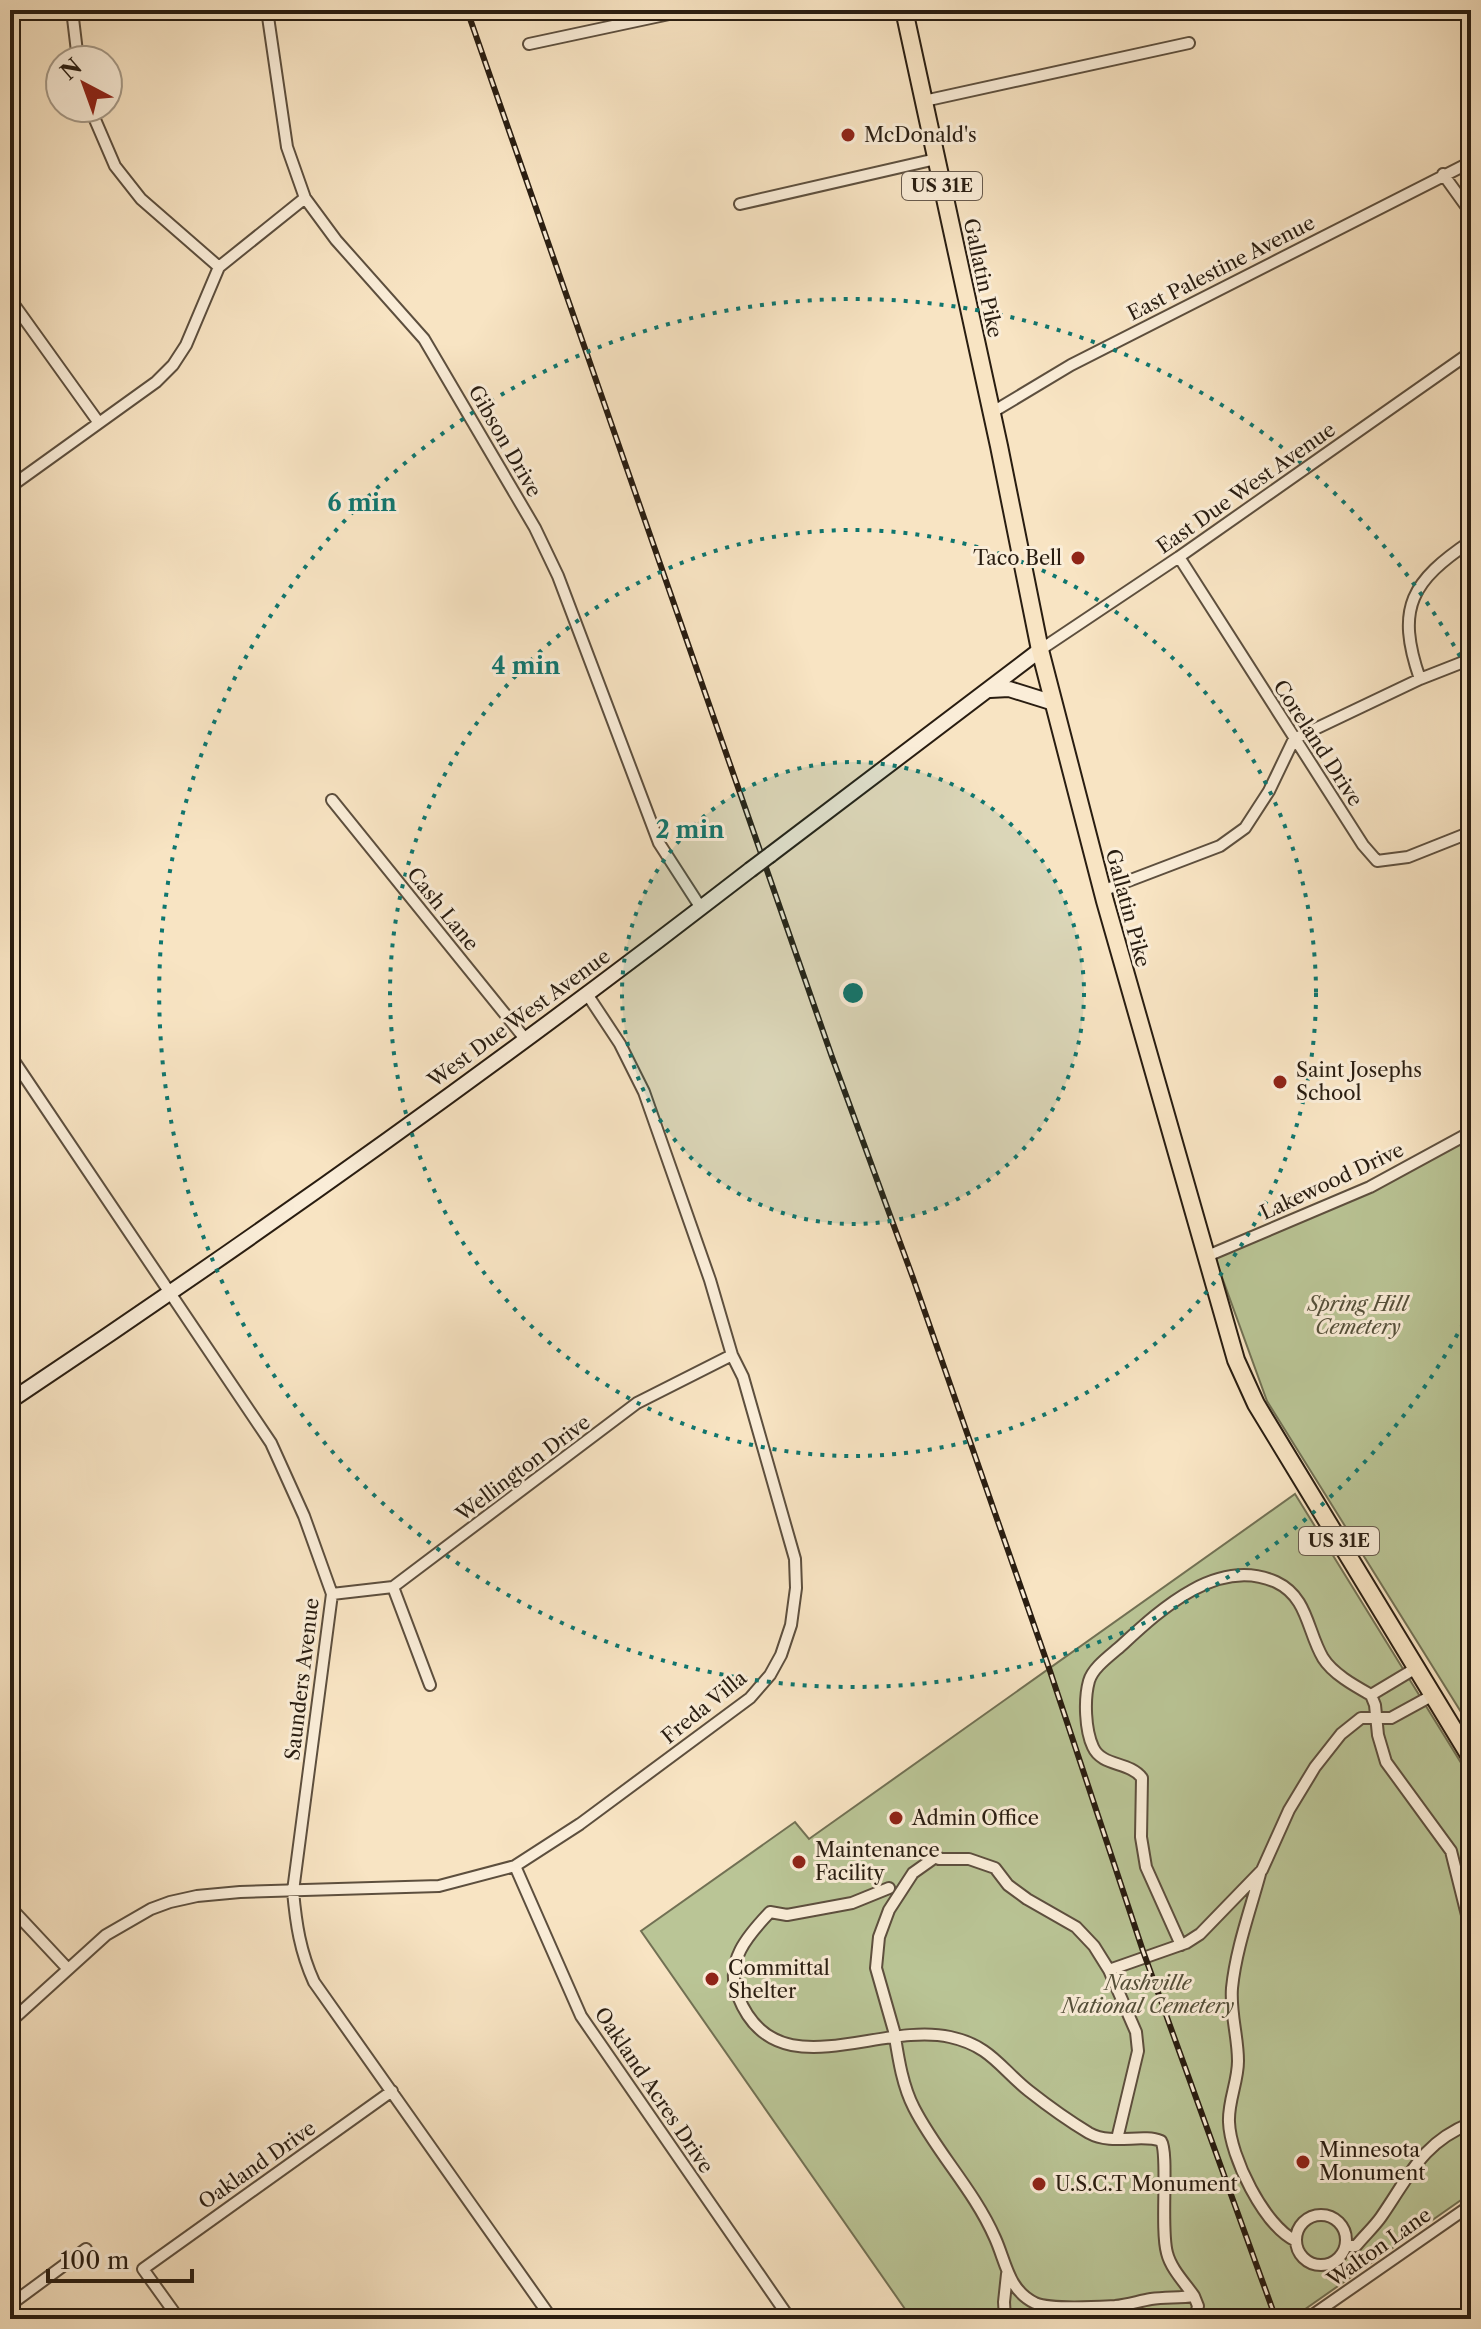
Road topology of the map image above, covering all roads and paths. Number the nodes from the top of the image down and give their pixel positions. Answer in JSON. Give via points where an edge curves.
{"nodes":[{"id":1,"x":55,"y":10,"type":"edge"},
{"id":2,"x":72,"y":10,"type":"edge"},
{"id":3,"x":267,"y":10,"type":"edge"},
{"id":4,"x":688,"y":10,"type":"edge"},
{"id":5,"x":904,"y":10,"type":"edge"},
{"id":6,"x":10,"y":14,"type":"edge"},
{"id":7,"x":1189,"y":43,"type":"dead end"},
{"id":8,"x":76,"y":44,"type":"edge"},
{"id":9,"x":529,"y":44,"type":"dead end"},
{"id":10,"x":924,"y":101,"type":"junction"},
{"id":11,"x":97,"y":124,"type":"edge"},
{"id":12,"x":936,"y":159,"type":"junction"},
{"id":13,"x":1471,"y":162,"type":"edge"},
{"id":14,"x":1443,"y":174,"type":"junction"},
{"id":15,"x":305,"y":198,"type":"junction"},
{"id":16,"x":740,"y":204,"type":"dead end"},
{"id":17,"x":1471,"y":213,"type":"edge"},
{"id":18,"x":219,"y":267,"type":"junction"},
{"id":19,"x":10,"y":299,"type":"edge"},
{"id":20,"x":1471,"y":352,"type":"edge"},
{"id":21,"x":991,"y":413,"type":"junction"},
{"id":22,"x":99,"y":423,"type":"junction"},
{"id":23,"x":10,"y":487,"type":"edge"},
{"id":24,"x":1471,"y":541,"type":"edge"},
{"id":25,"x":1179,"y":557,"type":"junction"},
{"id":26,"x":1040,"y":650,"type":"junction"},
{"id":27,"x":1471,"y":659,"type":"edge"},
{"id":28,"x":1420,"y":679,"type":"junction"},
{"id":29,"x":989,"y":690,"type":"junction"},
{"id":30,"x":1054,"y":703,"type":"junction"},
{"id":31,"x":1294,"y":739,"type":"junction"},
{"id":32,"x":332,"y":800,"type":"dead end"},
{"id":33,"x":1471,"y":832,"type":"edge"},
{"id":34,"x":1102,"y":891,"type":"junction"},
{"id":35,"x":701,"y":908,"type":"junction"},
{"id":36,"x":587,"y":994,"type":"junction"},
{"id":37,"x":526,"y":1040,"type":"junction"},
{"id":38,"x":10,"y":1055,"type":"edge"},
{"id":39,"x":1471,"y":1132,"type":"edge"},
{"id":40,"x":1205,"y":1257,"type":"junction"},
{"id":41,"x":170,"y":1293,"type":"junction"},
{"id":42,"x":732,"y":1355,"type":"junction"},
{"id":43,"x":10,"y":1401,"type":"edge"},
{"id":44,"x":393,"y":1587,"type":"junction"},
{"id":45,"x":332,"y":1594,"type":"junction"},
{"id":46,"x":1416,"y":1668,"type":"junction"},
{"id":47,"x":430,"y":1685,"type":"dead end"},
{"id":48,"x":1371,"y":1695,"type":"junction"},
{"id":49,"x":1433,"y":1695,"type":"junction"},
{"id":50,"x":1376,"y":1718,"type":"junction"},
{"id":51,"x":1471,"y":1758,"type":"edge"},
{"id":52,"x":515,"y":1866,"type":"junction"},
{"id":53,"x":1262,"y":1870,"type":"junction"},
{"id":54,"x":889,"y":1888,"type":"dead end"},
{"id":55,"x":293,"y":1891,"type":"junction"},
{"id":56,"x":10,"y":1907,"type":"edge"},
{"id":57,"x":1471,"y":1931,"type":"edge"},
{"id":58,"x":1181,"y":1945,"type":"junction"},
{"id":59,"x":68,"y":1969,"type":"junction"},
{"id":60,"x":1109,"y":1970,"type":"junction"},
{"id":61,"x":10,"y":2022,"type":"edge"},
{"id":62,"x":895,"y":2036,"type":"junction"},
{"id":63,"x":392,"y":2091,"type":"junction"},
{"id":64,"x":1471,"y":2123,"type":"edge"},
{"id":65,"x":1117,"y":2139,"type":"junction"},
{"id":66,"x":1471,"y":2205,"type":"edge"},
{"id":67,"x":1296,"y":2241,"type":"junction"},
{"id":68,"x":1346,"y":2246,"type":"junction"},
{"id":69,"x":86,"y":2249,"type":"dead end"},
{"id":70,"x":1007,"y":2274,"type":"junction"},
{"id":71,"x":1194,"y":2296,"type":"junction"},
{"id":72,"x":10,"y":2305,"type":"edge"},
{"id":73,"x":1308,"y":2318,"type":"edge"},
{"id":74,"x":179,"y":2319,"type":"edge"},
{"id":75,"x":552,"y":2319,"type":"edge"},
{"id":76,"x":790,"y":2319,"type":"edge"},
{"id":77,"x":1005,"y":2319,"type":"edge"},
{"id":78,"x":1195,"y":2319,"type":"edge"}],
"edges":[{"from":1,"to":6,"type":"street"},
{"from":2,"to":8,"type":"street"},
{"from":3,"to":15,"type":"street","name":"Gibson Drive","via":[[287,147]]},
{"from":4,"to":9,"type":"street"},
{"from":5,"to":10,"type":"main road","name":"Gallatin Pike","number":"US 31E"},
{"from":7,"to":10,"type":"street"},
{"from":10,"to":12,"type":"main road","name":"Gallatin Pike","number":"US 31E"},
{"from":11,"to":18,"type":"street","via":[[115,166],[141,199]]},
{"from":12,"to":16,"type":"street"},
{"from":12,"to":21,"type":"main road","name":"Gallatin Pike","number":"US 31E"},
{"from":13,"to":14,"type":"street","name":"East Palestine Avenue"},
{"from":14,"to":17,"type":"street"},
{"from":14,"to":21,"type":"street","name":"East Palestine Avenue","via":[[1071,365]]},
{"from":15,"to":18,"type":"street"},
{"from":15,"to":35,"type":"street","name":"Gibson Drive","via":[[424,339],[535,528],[659,843]]},
{"from":18,"to":22,"type":"street","via":[[173,365]]},
{"from":19,"to":22,"type":"street"},
{"from":20,"to":25,"type":"street","name":"East Due West Avenue"},
{"from":21,"to":26,"type":"main road","name":"Gallatin Pike","number":"US 31E"},
{"from":22,"to":23,"type":"street"},
{"from":24,"to":28,"type":"street","via":[[1419,584],[1410,607],[1409,629]]},
{"from":25,"to":26,"type":"street","name":"East Due West Avenue"},
{"from":25,"to":31,"type":"street","name":"Coreland Drive"},
{"from":26,"to":29,"type":"main road","name":"West Due West Avenue"},
{"from":26,"to":30,"type":"main road","name":"Gallatin Pike","number":"US 31E"},
{"from":27,"to":28,"type":"street"},
{"from":28,"to":31,"type":"street"},
{"from":29,"to":30,"type":"main road","via":[[1009,689]]},
{"from":29,"to":35,"type":"main road","name":"West Due West Avenue","bridge":true},
{"from":30,"to":34,"type":"main road","name":"Gallatin Pike","number":"US 31E"},
{"from":31,"to":33,"type":"street","name":"Coreland Drive","via":[[1377,861],[1408,857]]},
{"from":31,"to":34,"type":"street","via":[[1245,828],[1220,846]]},
{"from":32,"to":37,"type":"street","name":"Cash Lane"},
{"from":34,"to":40,"type":"main road","name":"Gallatin Pike","number":"US 31E"},
{"from":35,"to":36,"type":"main road","name":"West Due West Avenue"},
{"from":36,"to":37,"type":"main road","name":"West Due West Avenue"},
{"from":36,"to":42,"type":"street","name":"Freda Villa","via":[[644,1092]]},
{"from":37,"to":41,"type":"main road","name":"West Due West Avenue"},
{"from":38,"to":41,"type":"street","name":"Saunders Avenue"},
{"from":39,"to":40,"type":"street","name":"Lakewood Drive","via":[[1370,1187]]},
{"from":40,"to":46,"type":"main road","name":"Gallatin Pike","number":"US 31E","via":[[1236,1360],[1256,1404]]},
{"from":41,"to":43,"type":"main road","name":"West Due West Avenue"},
{"from":41,"to":45,"type":"street","name":"Saunders Avenue","via":[[271,1443]]},
{"from":42,"to":44,"type":"street","name":"Wellington Drive","via":[[637,1403]]},
{"from":42,"to":52,"type":"street","name":"Freda Villa","via":[[743,1377],[795,1559],[791,1625],[781,1655],[750,1698]]},
{"from":44,"to":45,"type":"street"},
{"from":44,"to":47,"type":"street"},
{"from":45,"to":55,"type":"street","name":"Saunders Avenue"},
{"from":46,"to":48,"type":"street"},
{"from":46,"to":49,"type":"main road","name":"Gallatin Pike","number":"US 31E"},
{"from":48,"to":50,"type":"street"},
{"from":48,"to":58,"type":"street","via":[[1323,1657],[1295,1596],[1254,1574],[1194,1589],[1157,1613],[1090,1678],[1086,1705],[1091,1744],[1102,1759],[1128,1766],[1142,1778],[1146,1867]]},
{"from":49,"to":50,"type":"street","via":[[1391,1718]]},
{"from":49,"to":51,"type":"main road","name":"Gallatin Pike","number":"US 31E"},
{"from":50,"to":53,"type":"street","via":[[1358,1720],[1331,1745],[1289,1810]]},
{"from":50,"to":57,"type":"street","via":[[1392,1773],[1451,1851]]},
{"from":52,"to":55,"type":"street","name":"Freda Villa","via":[[439,1886]]},
{"from":52,"to":76,"type":"street","name":"Oakland Acres Drive","via":[[581,2016]]},
{"from":53,"to":58,"type":"street","via":[[1200,1934]]},
{"from":53,"to":67,"type":"street","via":[[1232,1987],[1238,2062],[1229,2124],[1235,2155],[1253,2190],[1282,2231]]},
{"from":54,"to":62,"type":"street","via":[[852,1903],[787,1915],[770,1912],[737,1953],[734,1966],[735,1990],[745,2013],[754,2027],[776,2042],[820,2047]]},
{"from":55,"to":59,"type":"street","name":"Freda Villa","via":[[170,1902],[106,1935]]},
{"from":55,"to":63,"type":"street","name":"Saunders Avenue","via":[[303,1958],[314,1982]]},
{"from":56,"to":59,"type":"street"},
{"from":58,"to":60,"type":"street"},
{"from":59,"to":61,"type":"street","name":"Freda Villa"},
{"from":60,"to":62,"type":"street","via":[[1076,1927],[1008,1885],[995,1868],[937,1856],[913,1873],[879,1937],[876,1968]]},
{"from":60,"to":65,"type":"street","via":[[1136,2032],[1138,2051]]},
{"from":62,"to":65,"type":"street","via":[[948,2037],[977,2046],[1092,2135]]},
{"from":62,"to":70,"type":"street","via":[[913,2106],[977,2203]]},
{"from":63,"to":74,"type":"street","name":"Oakland Drive","via":[[143,2269]]},
{"from":63,"to":75,"type":"street","name":"Saunders Avenue"},
{"from":64,"to":68,"type":"street","via":[[1426,2152],[1372,2229],[1356,2246]]},
{"from":65,"to":71,"type":"street","via":[[1154,2138],[1164,2144],[1167,2253]]},
{"from":66,"to":73,"type":"street","name":"Walton Lane"},
{"from":67,"to":68,"type":"street","via":[[1303,2257],[1319,2265],[1336,2261]]},
{"from":67,"to":68,"type":"street","via":[[1303,2223],[1321,2215],[1343,2227]]},
{"from":69,"to":72,"type":"street"},
{"from":70,"to":71,"type":"street","via":[[1029,2299],[1048,2307],[1116,2306]]},
{"from":70,"to":77,"type":"street"},
{"from":71,"to":78,"type":"street"}]}
